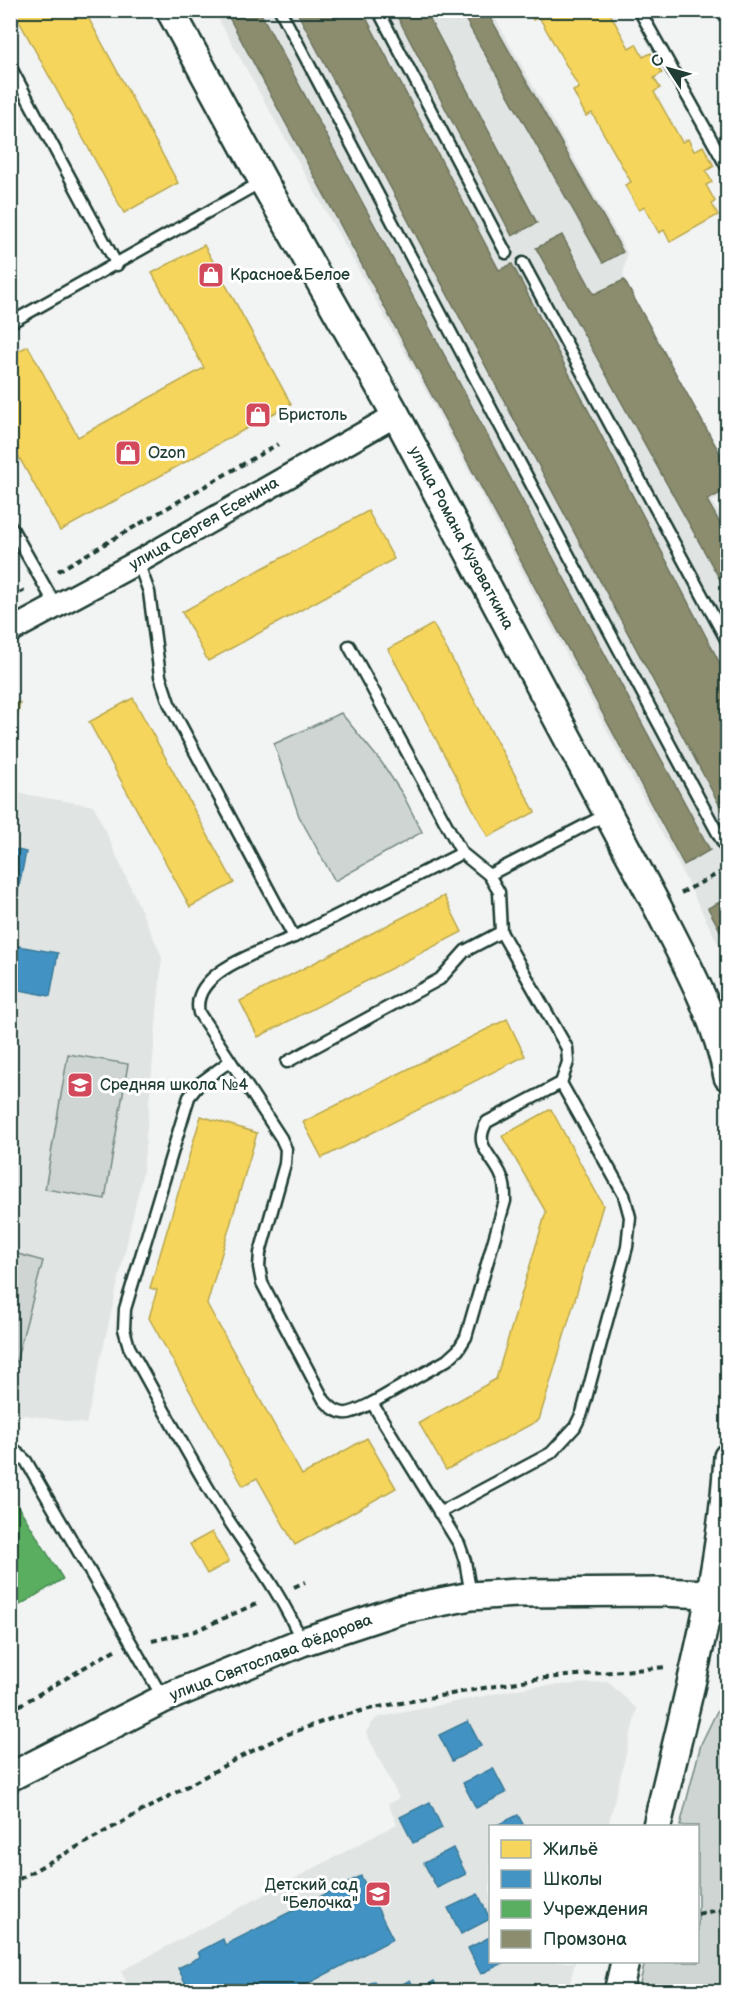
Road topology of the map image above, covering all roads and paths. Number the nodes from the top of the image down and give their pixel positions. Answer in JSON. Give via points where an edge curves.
{"nodes":[{"id":1,"x":170,"y":10,"type":"edge"},
{"id":2,"x":280,"y":10,"type":"edge"},
{"id":3,"x":378,"y":10,"type":"edge"},
{"id":4,"x":639,"y":10,"type":"edge"},
{"id":5,"x":10,"y":66,"type":"edge"},
{"id":6,"x":728,"y":169,"type":"edge"},
{"id":7,"x":263,"y":181,"type":"junction"},
{"id":8,"x":506,"y":253,"type":"dead end"},
{"id":9,"x":523,"y":263,"type":"dead end"},
{"id":10,"x":117,"y":265,"type":"junction"},
{"id":11,"x":10,"y":323,"type":"edge"},
{"id":12,"x":396,"y":415,"type":"junction"},
{"id":13,"x":278,"y":444,"type":"dead end"},
{"id":14,"x":10,"y":525,"type":"edge"},
{"id":15,"x":138,"y":562,"type":"junction"},
{"id":16,"x":40,"y":581,"type":"junction"},
{"id":17,"x":10,"y":597,"type":"edge"},
{"id":18,"x":56,"y":606,"type":"junction"},
{"id":19,"x":10,"y":631,"type":"edge"},
{"id":20,"x":728,"y":643,"type":"edge"},
{"id":21,"x":349,"y":646,"type":"dead end"},
{"id":22,"x":607,"y":814,"type":"junction"},
{"id":23,"x":728,"y":852,"type":"edge"},
{"id":24,"x":462,"y":853,"type":"junction"},
{"id":25,"x":728,"y":869,"type":"edge"},
{"id":26,"x":489,"y":875,"type":"junction"},
{"id":27,"x":657,"y":906,"type":"junction"},
{"id":28,"x":501,"y":932,"type":"junction"},
{"id":29,"x":294,"y":937,"type":"junction"},
{"id":30,"x":230,"y":1061,"type":"junction"},
{"id":31,"x":287,"y":1062,"type":"dead end"},
{"id":32,"x":728,"y":1077,"type":"edge"},
{"id":33,"x":561,"y":1083,"type":"junction"},
{"id":34,"x":372,"y":1403,"type":"junction"},
{"id":35,"x":10,"y":1446,"type":"edge"},
{"id":36,"x":728,"y":1456,"type":"edge"},
{"id":37,"x":439,"y":1513,"type":"junction"},
{"id":38,"x":718,"y":1595,"type":"edge"},
{"id":39,"x":471,"y":1596,"type":"junction"},
{"id":40,"x":302,"y":1642,"type":"junction"},
{"id":41,"x":696,"y":1657,"type":"junction"},
{"id":42,"x":163,"y":1699,"type":"junction"},
{"id":43,"x":10,"y":1777,"type":"edge"},
{"id":44,"x":657,"y":1825,"type":"edge"},
{"id":45,"x":10,"y":1884,"type":"edge"},
{"id":46,"x":728,"y":1908,"type":"edge"},
{"id":47,"x":699,"y":1914,"type":"edge"},
{"id":48,"x":625,"y":1963,"type":"edge"},
{"id":49,"x":618,"y":1992,"type":"edge"}],
"edges":[{"from":1,"to":7,"type":"street","name":"улица Романа Кузоваткина"},
{"from":2,"to":23,"type":"lane"},
{"from":3,"to":8,"type":"lane"},
{"from":4,"to":6,"type":"lane"},
{"from":5,"to":10,"type":"lane"},
{"from":7,"to":10,"type":"lane"},
{"from":7,"to":12,"type":"street","name":"улица Романа Кузоваткина"},
{"from":9,"to":20,"type":"lane"},
{"from":10,"to":11,"type":"lane"},
{"from":12,"to":15,"type":"street","name":"улица Сергея Есенина"},
{"from":12,"to":22,"type":"street","name":"улица Романа Кузоваткина"},
{"from":13,"to":16,"type":"path"},
{"from":14,"to":16,"type":"lane"},
{"from":15,"to":18,"type":"street","name":"улица Сергея Есенина"},
{"from":15,"to":29,"type":"lane","via":[[149,592],[160,676],[169,703]]},
{"from":16,"to":17,"type":"path"},
{"from":16,"to":18,"type":"lane"},
{"from":18,"to":19,"type":"street","name":"улица Сергея Есенина"},
{"from":21,"to":24,"type":"lane"},
{"from":22,"to":26,"type":"lane"},
{"from":22,"to":27,"type":"street","name":"улица Романа Кузоваткина"},
{"from":24,"to":26,"type":"lane"},
{"from":24,"to":29,"type":"lane"},
{"from":25,"to":27,"type":"path"},
{"from":26,"to":28,"type":"lane","via":[[499,892]]},
{"from":27,"to":32,"type":"street","name":"улица Романа Кузоваткина","via":[[705,1006]]},
{"from":28,"to":31,"type":"lane","via":[[465,951],[440,979]]},
{"from":28,"to":33,"type":"lane","via":[[567,1048]]},
{"from":29,"to":30,"type":"lane","via":[[216,974],[201,990],[199,1013]]},
{"from":30,"to":34,"type":"lane","via":[[286,1149],[260,1253],[262,1283],[332,1409],[342,1414]]},
{"from":30,"to":40,"type":"lane","via":[[200,1083],[189,1097],[125,1309],[124,1329],[129,1347],[207,1487],[278,1594]]},
{"from":33,"to":34,"type":"lane","via":[[487,1122],[481,1131],[481,1142],[501,1174],[505,1201],[466,1337],[447,1360]]},
{"from":33,"to":37,"type":"lane","via":[[624,1195],[630,1217],[627,1247],[582,1413],[575,1427],[551,1453]]},
{"from":34,"to":37,"type":"lane"},
{"from":35,"to":42,"type":"lane","via":[[26,1461]]},
{"from":36,"to":38,"type":"street"},
{"from":37,"to":39,"type":"lane","via":[[459,1544]]},
{"from":38,"to":39,"type":"street","name":"улица Святослава Фёдорова"},
{"from":38,"to":41,"type":"street"},
{"from":39,"to":40,"type":"street","name":"улица Святослава Фёдорова","via":[[399,1610]]},
{"from":40,"to":42,"type":"street","name":"улица Святослава Фёдорова"},
{"from":41,"to":44,"type":"street"},
{"from":41,"to":45,"type":"path","via":[[650,1669],[534,1679],[333,1718],[240,1757]]},
{"from":42,"to":43,"type":"street","name":"улица Святослава Фёдорова"},
{"from":46,"to":47,"type":"path"},
{"from":48,"to":49,"type":"street"}]}
